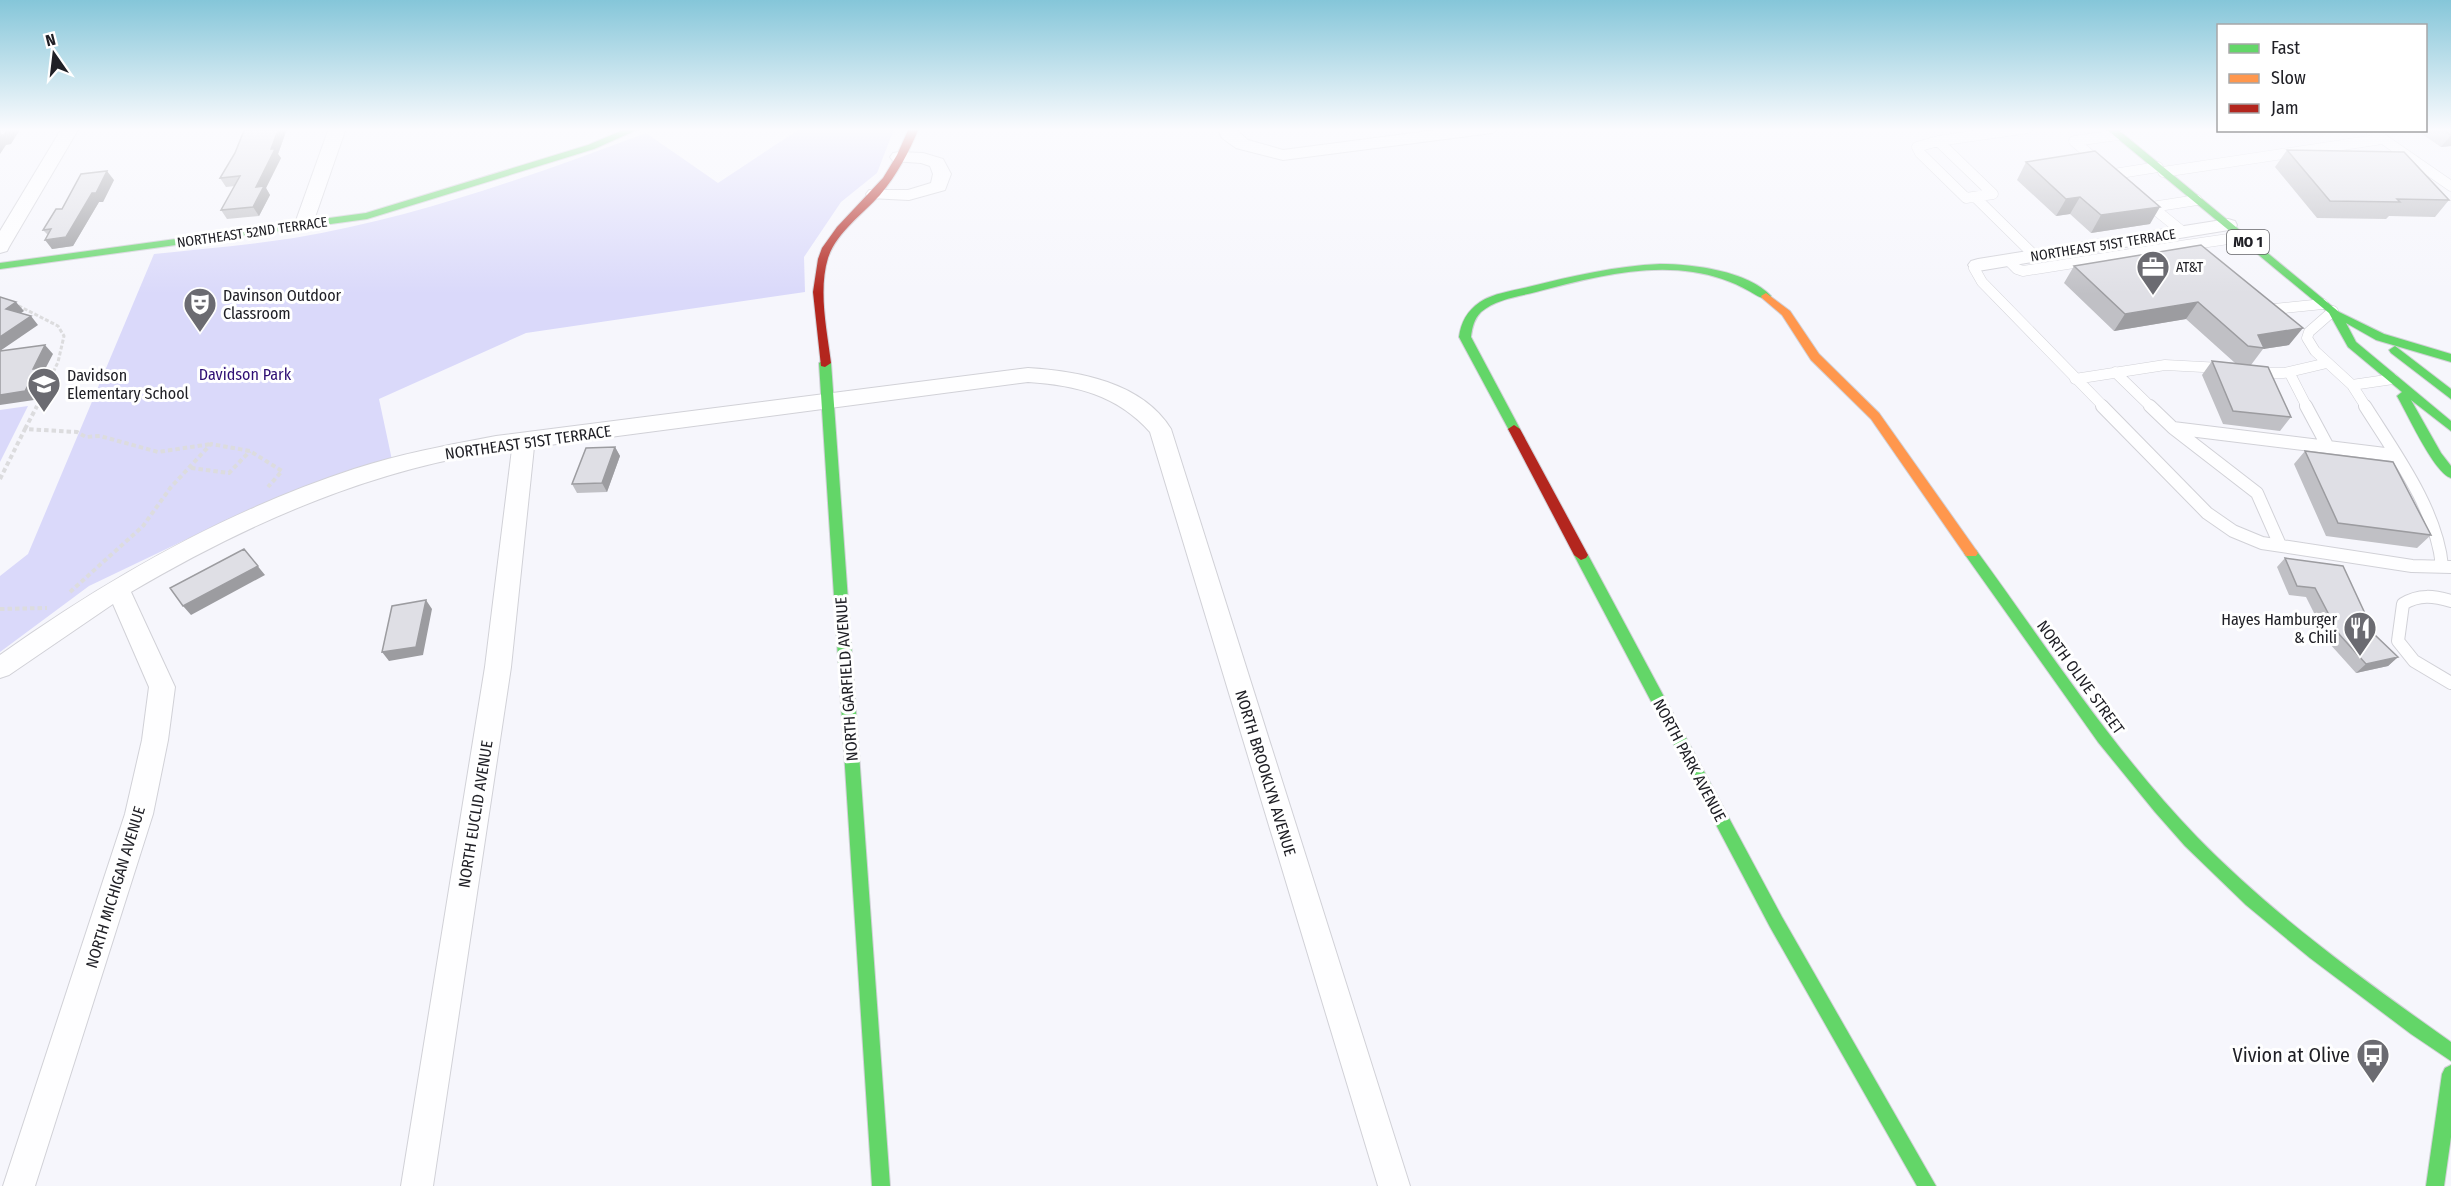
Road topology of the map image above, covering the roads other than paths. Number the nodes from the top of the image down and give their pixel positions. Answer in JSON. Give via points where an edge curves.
{"nodes":[{"id":1,"x":38,"y":183,"type":"edge"},
{"id":2,"x":318,"y":183,"type":"edge"},
{"id":3,"x":472,"y":183,"type":"edge"},
{"id":4,"x":882,"y":183,"type":"edge"},
{"id":5,"x":940,"y":183,"type":"edge"},
{"id":6,"x":1951,"y":183,"type":"edge"},
{"id":7,"x":1982,"y":183,"type":"edge"},
{"id":8,"x":2176,"y":183,"type":"edge"},
{"id":9,"x":875,"y":194,"type":"junction"},
{"id":10,"x":2137,"y":194,"type":"edge"},
{"id":11,"x":1975,"y":197,"type":"junction"},
{"id":12,"x":2197,"y":200,"type":"junction"},
{"id":13,"x":2152,"y":207,"type":"junction"},
{"id":14,"x":303,"y":226,"type":"junction"},
{"id":15,"x":2235,"y":231,"type":"junction"},
{"id":16,"x":2185,"y":239,"type":"junction"},
{"id":17,"x":0,"y":247,"type":"edge"},
{"id":18,"x":2035,"y":256,"type":"junction"},
{"id":19,"x":2008,"y":260,"type":"junction"},
{"id":20,"x":1978,"y":265,"type":"joint"},
{"id":21,"x":0,"y":266,"type":"edge"},
{"id":22,"x":2212,"y":266,"type":"edge"},
{"id":23,"x":1733,"y":279,"type":"joint"},
{"id":24,"x":2253,"y":302,"type":"edge"},
{"id":25,"x":2328,"y":308,"type":"junction"},
{"id":26,"x":2380,"y":337,"type":"junction"},
{"id":27,"x":2451,"y":358,"type":"edge"},
{"id":28,"x":2327,"y":363,"type":"junction"},
{"id":29,"x":2115,"y":372,"type":"junction"},
{"id":30,"x":2289,"y":372,"type":"junction"},
{"id":31,"x":2075,"y":379,"type":"junction"},
{"id":32,"x":2393,"y":379,"type":"junction"},
{"id":33,"x":2352,"y":385,"type":"junction"},
{"id":34,"x":1103,"y":387,"type":"joint"},
{"id":35,"x":2451,"y":395,"type":"edge"},
{"id":36,"x":828,"y":399,"type":"junction"},
{"id":37,"x":2451,"y":427,"type":"edge"},
{"id":38,"x":2173,"y":428,"type":"junction"},
{"id":39,"x":524,"y":442,"type":"junction"},
{"id":40,"x":2328,"y":447,"type":"junction"},
{"id":41,"x":2393,"y":454,"type":"junction"},
{"id":42,"x":2451,"y":474,"type":"edge"},
{"id":43,"x":2280,"y":545,"type":"junction"},
{"id":44,"x":2447,"y":566,"type":"edge"},
{"id":45,"x":118,"y":588,"type":"junction"},
{"id":46,"x":2451,"y":601,"type":"edge"},
{"id":47,"x":0,"y":668,"type":"edge"},
{"id":48,"x":2451,"y":683,"type":"edge"},
{"id":49,"x":2451,"y":1052,"type":"edge"},
{"id":50,"x":2451,"y":1074,"type":"edge"},
{"id":51,"x":19,"y":1186,"type":"edge"},
{"id":52,"x":417,"y":1186,"type":"edge"},
{"id":53,"x":881,"y":1186,"type":"edge"},
{"id":54,"x":1394,"y":1186,"type":"edge"},
{"id":55,"x":1927,"y":1186,"type":"edge"},
{"id":56,"x":2435,"y":1186,"type":"edge"}],
"edges":[{"from":1,"to":17,"type":"street"},
{"from":2,"to":14,"type":"street"},
{"from":3,"to":14,"type":"street","name":"NORTHEAST 52ND TERRACE","via":[[367,216]]},
{"from":4,"to":9,"type":"street","name":"NORTH GARFIELD AVENUE"},
{"from":5,"to":9,"type":"street","via":[[909,195]]},
{"from":6,"to":11,"type":"lane","via":[[1966,198]]},
{"from":7,"to":11,"type":"lane","via":[[1993,194]]},
{"from":8,"to":12,"type":"street","number":"MO 1"},
{"from":9,"to":36,"type":"street","name":"NORTH GARFIELD AVENUE","via":[[838,228],[821,258]]},
{"from":10,"to":13,"type":"lane"},
{"from":11,"to":18,"type":"lane"},
{"from":12,"to":13,"type":"lane"},
{"from":12,"to":15,"type":"street","number":"MO 1"},
{"from":13,"to":16,"type":"lane"},
{"from":14,"to":21,"type":"street","name":"NORTHEAST 52ND TERRACE"},
{"from":15,"to":16,"type":"street","name":"NORTHEAST 51ST TERRACE"},
{"from":15,"to":25,"type":"street","number":"MO 1"},
{"from":16,"to":18,"type":"street","name":"NORTHEAST 51ST TERRACE"},
{"from":16,"to":19,"type":"lane","via":[[2023,271]]},
{"from":16,"to":22,"type":"lane"},
{"from":18,"to":19,"type":"street","name":"NORTHEAST 51ST TERRACE"},
{"from":19,"to":20,"type":"street","name":"NORTHEAST 51ST TERRACE"},
{"from":20,"to":31,"type":"lane","via":[[1974,268],[1982,282]]},
{"from":23,"to":49,"type":"street","name":"NORTH OLIVE STREET","via":[[1776,303],[1814,355],[1864,403],[2104,738],[2187,837],[2296,939]]},
{"from":23,"to":55,"type":"street","name":"NORTH PARK AVENUE","via":[[1690,269],[1603,271],[1492,300],[1473,312],[1465,338],[1776,921]]},
{"from":24,"to":25,"type":"lane","via":[[2269,311]]},
{"from":25,"to":26,"type":"street","number":"MO 1"},
{"from":25,"to":28,"type":"lane","via":[[2307,338]]},
{"from":25,"to":32,"type":"street","number":"MO 1","via":[[2352,344]]},
{"from":26,"to":27,"type":"street"},
{"from":26,"to":35,"type":"street","number":"MO 1"},
{"from":28,"to":30,"type":"lane"},
{"from":28,"to":33,"type":"lane"},
{"from":29,"to":30,"type":"lane","via":[[2175,363],[2270,375]]},
{"from":29,"to":31,"type":"lane"},
{"from":29,"to":38,"type":"lane"},
{"from":30,"to":40,"type":"lane"},
{"from":31,"to":43,"type":"lane","via":[[2206,513],[2243,538]]},
{"from":32,"to":33,"type":"lane"},
{"from":32,"to":37,"type":"street","number":"MO 1"},
{"from":32,"to":42,"type":"street","via":[[2436,456]]},
{"from":33,"to":41,"type":"lane"},
{"from":34,"to":36,"type":"street","name":"NORTHEAST 51ST TERRACE","via":[[1058,376],[1028,375]]},
{"from":34,"to":54,"type":"street","name":"NORTH BROOKLYN AVENUE","via":[[1134,404],[1160,429]]},
{"from":36,"to":39,"type":"street","name":"NORTHEAST 51ST TERRACE"},
{"from":36,"to":53,"type":"street","name":"NORTH GARFIELD AVENUE"},
{"from":38,"to":40,"type":"lane"},
{"from":38,"to":43,"type":"lane","via":[[2257,493]]},
{"from":39,"to":45,"type":"street","name":"NORTHEAST 51ST TERRACE","via":[[467,448],[349,478],[259,514]]},
{"from":39,"to":52,"type":"street","name":"NORTH EUCLID AVENUE","via":[[498,667]]},
{"from":40,"to":41,"type":"lane"},
{"from":41,"to":44,"type":"lane","via":[[2429,516]]},
{"from":43,"to":44,"type":"lane","via":[[2412,566]]},
{"from":45,"to":47,"type":"street","name":"NORTHEAST 51ST TERRACE"},
{"from":45,"to":51,"type":"street","name":"NORTH MICHIGAN AVENUE","via":[[162,687],[155,740],[139,814]]},
{"from":46,"to":48,"type":"lane","via":[[2424,596],[2403,604],[2398,641],[2420,664]]},
{"from":50,"to":56,"type":"street"}]}
